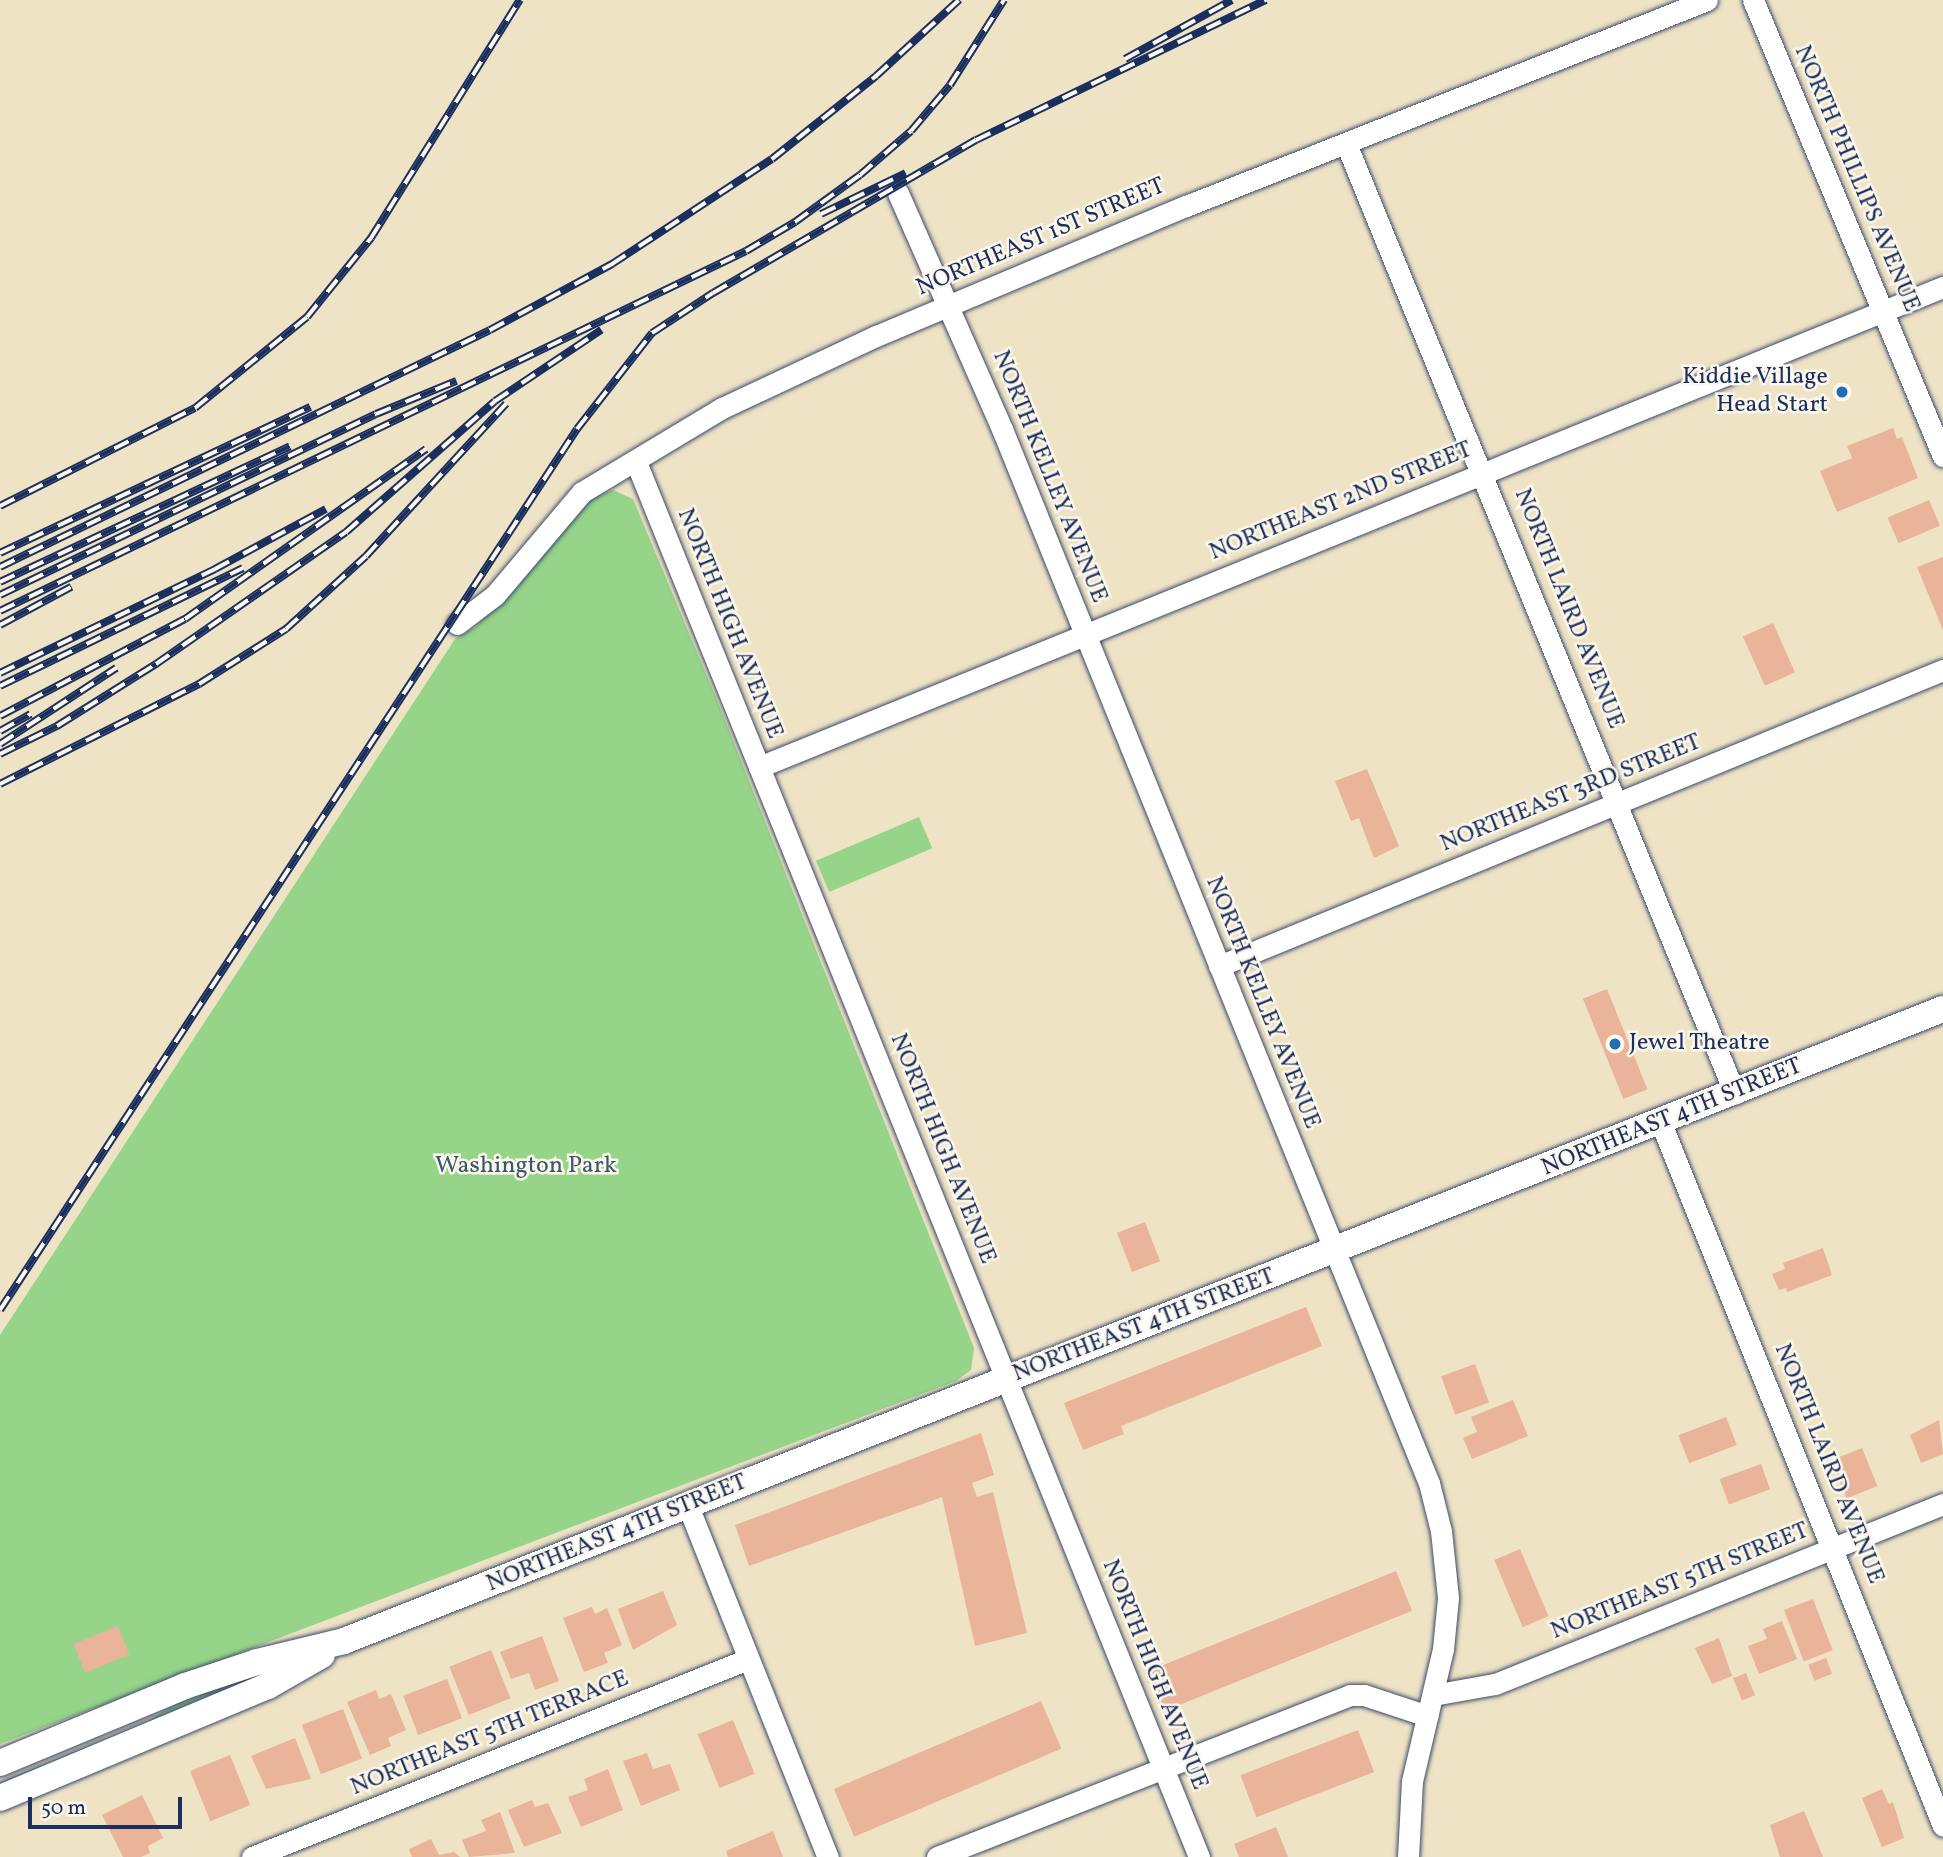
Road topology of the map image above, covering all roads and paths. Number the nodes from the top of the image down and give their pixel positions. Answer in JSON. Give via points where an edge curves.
{"nodes":[{"id":1,"x":1707,"y":0,"type":"edge"},
{"id":2,"x":1753,"y":0,"type":"edge"},
{"id":3,"x":1348,"y":146,"type":"junction"},
{"id":4,"x":898,"y":193,"type":"dead end"},
{"id":5,"x":1943,"y":287,"type":"edge"},
{"id":6,"x":950,"y":305,"type":"junction"},
{"id":7,"x":1883,"y":311,"type":"junction"},
{"id":8,"x":1943,"y":456,"type":"edge"},
{"id":9,"x":636,"y":462,"type":"junction"},
{"id":10,"x":1483,"y":473,"type":"junction"},
{"id":11,"x":457,"y":624,"type":"dead end"},
{"id":12,"x":1085,"y":635,"type":"junction"},
{"id":13,"x":1943,"y":670,"type":"edge"},
{"id":14,"x":759,"y":766,"type":"junction"},
{"id":15,"x":1619,"y":803,"type":"junction"},
{"id":16,"x":1219,"y":966,"type":"junction"},
{"id":17,"x":1943,"y":1009,"type":"edge"},
{"id":18,"x":1735,"y":1094,"type":"junction"},
{"id":19,"x":1661,"y":1123,"type":"junction"},
{"id":20,"x":1335,"y":1251,"type":"junction"},
{"id":21,"x":1006,"y":1380,"type":"junction"},
{"id":22,"x":1943,"y":1504,"type":"edge"},
{"id":23,"x":688,"y":1506,"type":"junction"},
{"id":24,"x":1833,"y":1548,"type":"junction"},
{"id":25,"x":344,"y":1642,"type":"junction"},
{"id":26,"x":748,"y":1660,"type":"junction"},
{"id":27,"x":1430,"y":1705,"type":"junction"},
{"id":28,"x":0,"y":1763,"type":"edge"},
{"id":29,"x":1163,"y":1767,"type":"junction"},
{"id":30,"x":0,"y":1798,"type":"edge"},
{"id":31,"x":1943,"y":1826,"type":"edge"},
{"id":32,"x":252,"y":1857,"type":"edge"},
{"id":33,"x":828,"y":1857,"type":"edge"},
{"id":34,"x":937,"y":1857,"type":"edge"},
{"id":35,"x":1199,"y":1857,"type":"edge"},
{"id":36,"x":1408,"y":1857,"type":"edge"}],
"edges":[{"from":1,"to":3,"type":"street","name":"NORTHEAST 1ST STREET"},
{"from":2,"to":7,"type":"street","name":"NORTH PHILLIPS AVENUE"},
{"from":3,"to":6,"type":"street","name":"NORTHEAST 1ST STREET","via":[[1186,206]]},
{"from":3,"to":10,"type":"street","name":"NORTH LAIRD AVENUE"},
{"from":4,"to":6,"type":"street","name":"NORTH KELLEY AVENUE"},
{"from":5,"to":7,"type":"street","name":"NORTHEAST 2ND STREET"},
{"from":6,"to":9,"type":"street","name":"NORTHEAST 1ST STREET","via":[[722,408]]},
{"from":6,"to":12,"type":"street","name":"NORTH KELLEY AVENUE"},
{"from":7,"to":8,"type":"street","name":"NORTH PHILLIPS AVENUE"},
{"from":7,"to":10,"type":"street","name":"NORTHEAST 2ND STREET"},
{"from":9,"to":11,"type":"street","name":"NORTHEAST 1ST STREET","via":[[570,503],[495,595]]},
{"from":9,"to":14,"type":"street","name":"NORTH HIGH AVENUE"},
{"from":10,"to":12,"type":"street","name":"NORTHEAST 2ND STREET"},
{"from":10,"to":15,"type":"street","name":"NORTH LAIRD AVENUE"},
{"from":12,"to":14,"type":"street","name":"NORTHEAST 2ND STREET"},
{"from":12,"to":16,"type":"street","name":"NORTH KELLEY AVENUE"},
{"from":13,"to":15,"type":"street","name":"NORTHEAST 3RD STREET"},
{"from":14,"to":21,"type":"street","name":"NORTH HIGH AVENUE"},
{"from":15,"to":16,"type":"street","name":"NORTHEAST 3RD STREET"},
{"from":15,"to":18,"type":"street","name":"NORTH LAIRD AVENUE"},
{"from":16,"to":20,"type":"street","name":"NORTH KELLEY AVENUE"},
{"from":17,"to":18,"type":"main road","name":"NORTHEAST 4TH STREET"},
{"from":18,"to":19,"type":"main road","name":"NORTHEAST 4TH STREET"},
{"from":19,"to":20,"type":"main road","name":"NORTHEAST 4TH STREET"},
{"from":19,"to":24,"type":"street","name":"NORTH LAIRD AVENUE"},
{"from":20,"to":21,"type":"main road","name":"NORTHEAST 4TH STREET"},
{"from":20,"to":27,"type":"street","name":"NORTH KELLEY AVENUE","via":[[1418,1450],[1441,1531],[1448,1598]]},
{"from":21,"to":23,"type":"main road","name":"NORTHEAST 4TH STREET"},
{"from":21,"to":29,"type":"street","name":"NORTH HIGH AVENUE"},
{"from":22,"to":24,"type":"street","name":"NORTHEAST 5TH STREET"},
{"from":23,"to":25,"type":"main road","name":"NORTHEAST 4TH STREET"},
{"from":23,"to":26,"type":"street"},
{"from":24,"to":27,"type":"street","name":"NORTHEAST 5TH STREET","via":[[1495,1684]]},
{"from":24,"to":31,"type":"street","name":"NORTH LAIRD AVENUE"},
{"from":25,"to":28,"type":"main road","name":"NORTHEAST 4TH STREET","via":[[257,1662],[185,1686]]},
{"from":25,"to":30,"type":"main road","name":"NORTHEAST 4TH STREET","via":[[256,1691]]},
{"from":26,"to":32,"type":"street","name":"NORTHEAST 5TH TERRACE"},
{"from":26,"to":33,"type":"street"},
{"from":27,"to":29,"type":"street","name":"NORTHEAST 5TH STREET","via":[[1350,1695]]},
{"from":27,"to":36,"type":"street","name":"NORTH KELLEY AVENUE","via":[[1412,1781]]},
{"from":29,"to":34,"type":"street","name":"NORTHEAST 5TH STREET"},
{"from":29,"to":35,"type":"street","name":"NORTH HIGH AVENUE"}]}
